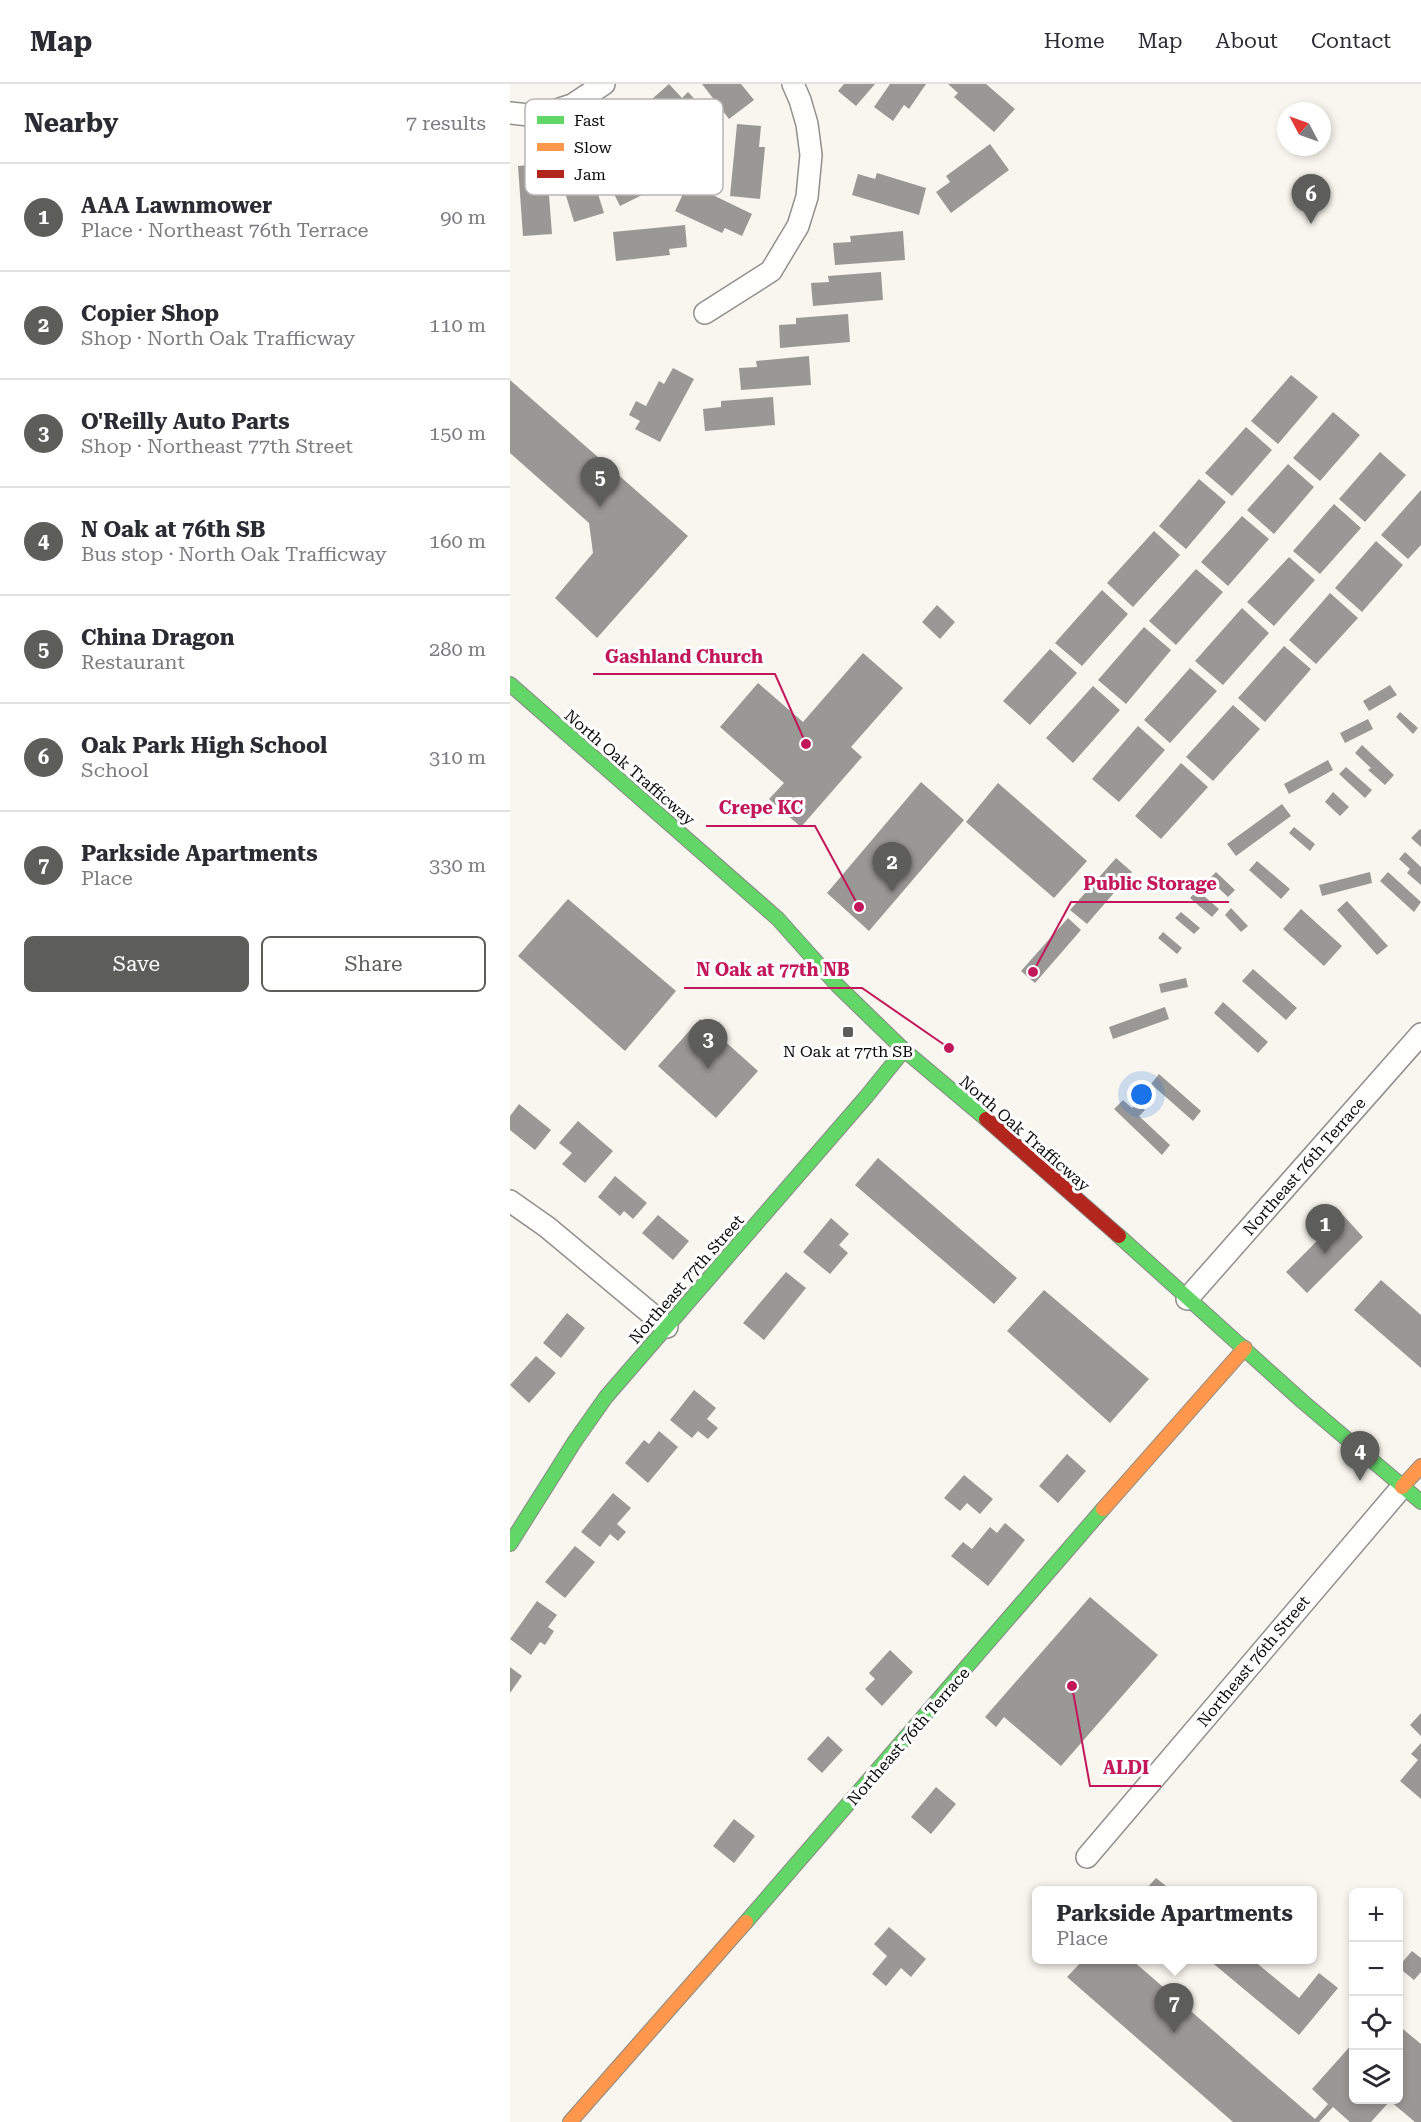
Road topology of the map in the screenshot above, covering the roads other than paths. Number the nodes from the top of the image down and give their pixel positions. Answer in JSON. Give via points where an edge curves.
{"nodes":[{"id":1,"x":604,"y":84,"type":"edge"},
{"id":2,"x":793,"y":84,"type":"edge"},
{"id":3,"x":581,"y":99,"type":"edge"},
{"id":4,"x":510,"y":113,"type":"edge"},
{"id":5,"x":525,"y":115,"type":"edge"},
{"id":6,"x":705,"y":313,"type":"dead end"},
{"id":7,"x":510,"y":684,"type":"edge"},
{"id":8,"x":1421,"y":1034,"type":"edge"},
{"id":9,"x":904,"y":1050,"type":"junction"},
{"id":10,"x":510,"y":1200,"type":"edge"},
{"id":11,"x":1187,"y":1299,"type":"junction"},
{"id":12,"x":667,"y":1327,"type":"junction"},
{"id":13,"x":1245,"y":1348,"type":"junction"},
{"id":14,"x":1421,"y":1466,"type":"edge"},
{"id":15,"x":1402,"y":1487,"type":"junction"},
{"id":16,"x":1421,"y":1502,"type":"edge"},
{"id":17,"x":516,"y":1520,"type":"edge"},
{"id":18,"x":510,"y":1544,"type":"edge"},
{"id":19,"x":1087,"y":1857,"type":"dead end"},
{"id":20,"x":570,"y":2122,"type":"edge"}],
"edges":[{"from":1,"to":3,"type":"street"},
{"from":2,"to":6,"type":"street","via":[[807,124],[811,155],[807,196],[798,226],[771,271]]},
{"from":4,"to":5,"type":"street"},
{"from":7,"to":9,"type":"street","name":"North Oak Trafficway","via":[[778,919],[837,985]]},
{"from":8,"to":11,"type":"street","name":"Northeast 76th Terrace"},
{"from":9,"to":11,"type":"street","name":"North Oak Trafficway"},
{"from":9,"to":12,"type":"street","name":"Northeast 77th Street"},
{"from":10,"to":12,"type":"street"},
{"from":11,"to":13,"type":"street","name":"North Oak Trafficway"},
{"from":12,"to":17,"type":"street","name":"Northeast 77th Street","via":[[606,1397],[545,1491]]},
{"from":13,"to":15,"type":"street","name":"North Oak Trafficway"},
{"from":13,"to":20,"type":"street","name":"Northeast 76th Terrace"},
{"from":14,"to":15,"type":"street","name":"Northeast 76th Street"},
{"from":15,"to":16,"type":"street","name":"North Oak Trafficway"},
{"from":15,"to":19,"type":"street","name":"Northeast 76th Street"},
{"from":17,"to":18,"type":"street","name":"Northeast 77th Street"}]}
